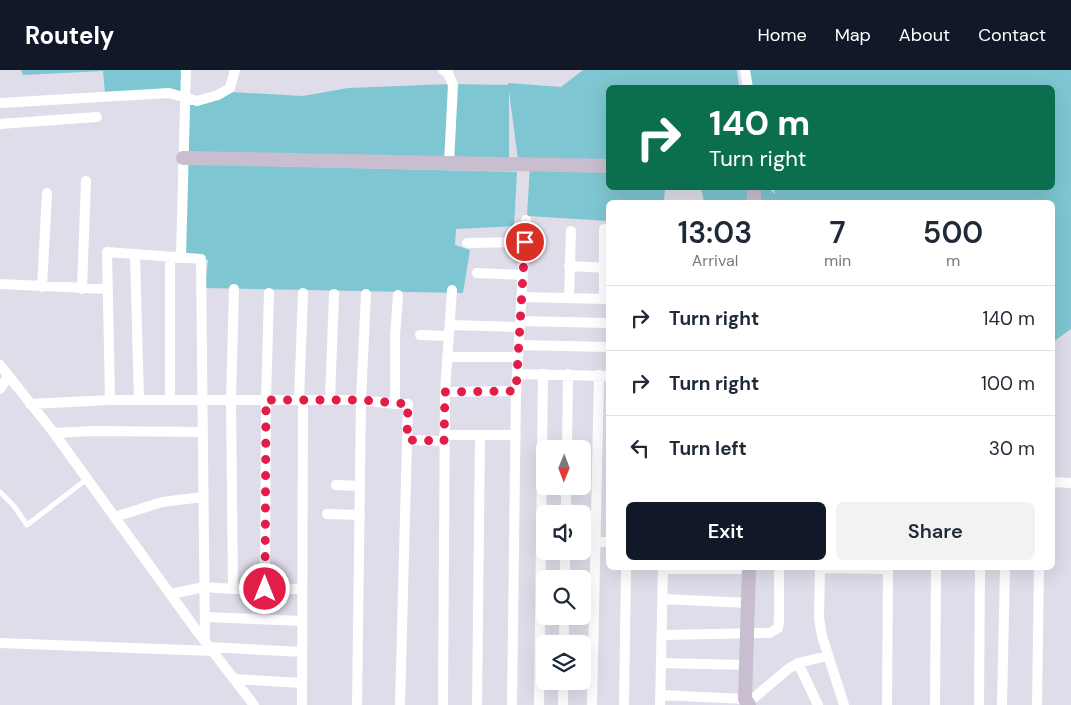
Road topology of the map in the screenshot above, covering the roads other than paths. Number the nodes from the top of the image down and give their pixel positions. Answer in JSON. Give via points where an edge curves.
{"nodes":[{"id":1,"x":186,"y":70,"type":"edge"},
{"id":2,"x":235,"y":70,"type":"edge"},
{"id":3,"x":443,"y":70,"type":"edge"},
{"id":4,"x":745,"y":70,"type":"edge"},
{"id":5,"x":748,"y":85,"type":"edge"},
{"id":6,"x":185,"y":99,"type":"junction"},
{"id":7,"x":0,"y":103,"type":"edge"},
{"id":8,"x":97,"y":116,"type":"dead end"},
{"id":9,"x":0,"y":124,"type":"edge"},
{"id":10,"x":183,"y":158,"type":"junction"},
{"id":11,"x":450,"y":163,"type":"junction"},
{"id":12,"x":606,"y":166,"type":"edge"},
{"id":13,"x":86,"y":181,"type":"dead end"},
{"id":14,"x":47,"y":193,"type":"dead end"},
{"id":15,"x":526,"y":220,"type":"dead end"},
{"id":16,"x":604,"y":229,"type":"dead end"},
{"id":17,"x":571,"y":231,"type":"dead end"},
{"id":18,"x":525,"y":242,"type":"junction"},
{"id":19,"x":467,"y":243,"type":"dead end"},
{"id":20,"x":135,"y":254,"type":"junction"},
{"id":21,"x":176,"y":257,"type":"junction"},
{"id":22,"x":570,"y":266,"type":"junction"},
{"id":23,"x":606,"y":267,"type":"edge"},
{"id":24,"x":477,"y":274,"type":"dead end"},
{"id":25,"x":523,"y":275,"type":"junction"},
{"id":26,"x":0,"y":284,"type":"edge"},
{"id":27,"x":42,"y":287,"type":"junction"},
{"id":28,"x":82,"y":289,"type":"junction"},
{"id":29,"x":108,"y":289,"type":"junction"},
{"id":30,"x":234,"y":289,"type":"dead end"},
{"id":31,"x":452,"y":290,"type":"dead end"},
{"id":32,"x":269,"y":293,"type":"dead end"},
{"id":33,"x":303,"y":293,"type":"dead end"},
{"id":34,"x":334,"y":294,"type":"dead end"},
{"id":35,"x":366,"y":294,"type":"dead end"},
{"id":36,"x":398,"y":296,"type":"dead end"},
{"id":37,"x":522,"y":298,"type":"junction"},
{"id":38,"x":569,"y":298,"type":"junction"},
{"id":39,"x":606,"y":299,"type":"edge"},
{"id":40,"x":520,"y":324,"type":"junction"},
{"id":41,"x":606,"y":324,"type":"edge"},
{"id":42,"x":449,"y":331,"type":"junction"},
{"id":43,"x":420,"y":335,"type":"dead end"},
{"id":44,"x":519,"y":345,"type":"junction"},
{"id":45,"x":606,"y":347,"type":"edge"},
{"id":46,"x":447,"y":357,"type":"junction"},
{"id":47,"x":518,"y":357,"type":"junction"},
{"id":48,"x":0,"y":364,"type":"edge"},
{"id":49,"x":517,"y":374,"type":"junction"},
{"id":50,"x":543,"y":374,"type":"junction"},
{"id":51,"x":568,"y":374,"type":"junction"},
{"id":52,"x":604,"y":375,"type":"edge"},
{"id":53,"x":8,"y":376,"type":"junction"},
{"id":54,"x":0,"y":388,"type":"edge"},
{"id":55,"x":516,"y":391,"type":"junction"},
{"id":56,"x":445,"y":392,"type":"junction"},
{"id":57,"x":110,"y":400,"type":"junction"},
{"id":58,"x":139,"y":400,"type":"junction"},
{"id":59,"x":170,"y":400,"type":"junction"},
{"id":60,"x":202,"y":400,"type":"junction"},
{"id":61,"x":231,"y":400,"type":"junction"},
{"id":62,"x":266,"y":400,"type":"junction"},
{"id":63,"x":301,"y":400,"type":"junction"},
{"id":64,"x":330,"y":400,"type":"junction"},
{"id":65,"x":362,"y":400,"type":"junction"},
{"id":66,"x":30,"y":404,"type":"junction"},
{"id":67,"x":396,"y":404,"type":"junction"},
{"id":68,"x":203,"y":432,"type":"junction"},
{"id":69,"x":54,"y":433,"type":"junction"},
{"id":70,"x":480,"y":435,"type":"junction"},
{"id":71,"x":516,"y":435,"type":"junction"},
{"id":72,"x":444,"y":438,"type":"junction"},
{"id":73,"x":407,"y":440,"type":"junction"},
{"id":74,"x":567,"y":440,"type":"edge"},
{"id":75,"x":88,"y":479,"type":"junction"},
{"id":76,"x":1055,"y":482,"type":"edge"},
{"id":77,"x":1071,"y":483,"type":"edge"},
{"id":78,"x":336,"y":485,"type":"dead end"},
{"id":79,"x":360,"y":486,"type":"junction"},
{"id":80,"x":0,"y":492,"type":"edge"},
{"id":81,"x":204,"y":497,"type":"junction"},
{"id":82,"x":327,"y":514,"type":"dead end"},
{"id":83,"x":360,"y":515,"type":"junction"},
{"id":84,"x":115,"y":516,"type":"junction"},
{"id":85,"x":591,"y":542,"type":"edge"},
{"id":86,"x":596,"y":542,"type":"junction"},
{"id":87,"x":606,"y":542,"type":"edge"},
{"id":88,"x":626,"y":570,"type":"edge"},
{"id":89,"x":663,"y":570,"type":"edge"},
{"id":90,"x":749,"y":570,"type":"edge"},
{"id":91,"x":779,"y":570,"type":"edge"},
{"id":92,"x":820,"y":570,"type":"edge"},
{"id":93,"x":888,"y":570,"type":"edge"},
{"id":94,"x":936,"y":570,"type":"edge"},
{"id":95,"x":980,"y":570,"type":"edge"},
{"id":96,"x":1005,"y":570,"type":"edge"},
{"id":97,"x":1039,"y":570,"type":"edge"},
{"id":98,"x":204,"y":587,"type":"junction"},
{"id":99,"x":233,"y":589,"type":"junction"},
{"id":100,"x":265,"y":589,"type":"junction"},
{"id":101,"x":302,"y":589,"type":"junction"},
{"id":102,"x":171,"y":594,"type":"junction"},
{"id":103,"x":662,"y":598,"type":"junction"},
{"id":104,"x":748,"y":603,"type":"junction"},
{"id":105,"x":205,"y":617,"type":"junction"},
{"id":106,"x":302,"y":621,"type":"junction"},
{"id":107,"x":747,"y":634,"type":"junction"},
{"id":108,"x":662,"y":635,"type":"junction"},
{"id":109,"x":0,"y":643,"type":"edge"},
{"id":110,"x":209,"y":646,"type":"junction"},
{"id":111,"x":302,"y":652,"type":"junction"},
{"id":112,"x":827,"y":656,"type":"junction"},
{"id":113,"x":661,"y":663,"type":"junction"},
{"id":114,"x":798,"y":663,"type":"junction"},
{"id":115,"x":746,"y":665,"type":"junction"},
{"id":116,"x":235,"y":679,"type":"junction"},
{"id":117,"x":302,"y":683,"type":"junction"},
{"id":118,"x":563,"y":690,"type":"edge"},
{"id":119,"x":660,"y":700,"type":"edge"},
{"id":120,"x":747,"y":702,"type":"edge"},
{"id":121,"x":254,"y":705,"type":"edge"},
{"id":122,"x":302,"y":705,"type":"edge"},
{"id":123,"x":357,"y":705,"type":"edge"},
{"id":124,"x":400,"y":705,"type":"edge"},
{"id":125,"x":443,"y":705,"type":"edge"},
{"id":126,"x":477,"y":705,"type":"edge"},
{"id":127,"x":512,"y":705,"type":"edge"},
{"id":128,"x":539,"y":705,"type":"edge"},
{"id":129,"x":563,"y":705,"type":"edge"},
{"id":130,"x":592,"y":705,"type":"edge"},
{"id":131,"x":624,"y":705,"type":"edge"},
{"id":132,"x":818,"y":705,"type":"edge"},
{"id":133,"x":844,"y":705,"type":"edge"},
{"id":134,"x":887,"y":705,"type":"edge"},
{"id":135,"x":935,"y":705,"type":"edge"},
{"id":136,"x":979,"y":705,"type":"edge"},
{"id":137,"x":1002,"y":705,"type":"edge"},
{"id":138,"x":1037,"y":705,"type":"edge"}],
"edges":[{"from":1,"to":6,"type":"street"},
{"from":2,"to":6,"type":"street","via":[[226,91],[197,101]]},
{"from":3,"to":11,"type":"street","via":[[453,85]]},
{"from":4,"to":5,"type":"street"},
{"from":6,"to":7,"type":"street","via":[[168,93]]},
{"from":6,"to":10,"type":"street"},
{"from":8,"to":9,"type":"street"},
{"from":10,"to":11,"type":"street"},
{"from":10,"to":21,"type":"street"},
{"from":11,"to":12,"type":"street"},
{"from":13,"to":28,"type":"street"},
{"from":14,"to":27,"type":"street"},
{"from":15,"to":18,"type":"street"},
{"from":16,"to":23,"type":"street"},
{"from":17,"to":22,"type":"street"},
{"from":18,"to":19,"type":"street"},
{"from":18,"to":25,"type":"street"},
{"from":20,"to":21,"type":"street"},
{"from":20,"to":29,"type":"street","via":[[107,252]]},
{"from":20,"to":58,"type":"street"},
{"from":21,"to":59,"type":"street"},
{"from":21,"to":60,"type":"street","via":[[201,259]]},
{"from":22,"to":23,"type":"street"},
{"from":22,"to":38,"type":"street"},
{"from":23,"to":39,"type":"street"},
{"from":24,"to":25,"type":"street"},
{"from":25,"to":37,"type":"street"},
{"from":26,"to":27,"type":"street"},
{"from":27,"to":28,"type":"street"},
{"from":28,"to":29,"type":"street"},
{"from":29,"to":57,"type":"street"},
{"from":30,"to":61,"type":"street"},
{"from":31,"to":42,"type":"street"},
{"from":32,"to":62,"type":"street"},
{"from":33,"to":63,"type":"street"},
{"from":34,"to":64,"type":"street"},
{"from":35,"to":65,"type":"street"},
{"from":36,"to":67,"type":"street"},
{"from":37,"to":38,"type":"street"},
{"from":37,"to":40,"type":"street"},
{"from":38,"to":39,"type":"street"},
{"from":40,"to":41,"type":"street"},
{"from":40,"to":42,"type":"street"},
{"from":40,"to":44,"type":"street"},
{"from":42,"to":43,"type":"street"},
{"from":42,"to":46,"type":"street"},
{"from":44,"to":45,"type":"street"},
{"from":44,"to":47,"type":"street"},
{"from":46,"to":47,"type":"street"},
{"from":46,"to":56,"type":"street"},
{"from":47,"to":49,"type":"street"},
{"from":48,"to":53,"type":"street"},
{"from":49,"to":50,"type":"street"},
{"from":49,"to":55,"type":"street"},
{"from":50,"to":51,"type":"street"},
{"from":50,"to":128,"type":"street"},
{"from":51,"to":52,"type":"street"},
{"from":51,"to":74,"type":"street"},
{"from":52,"to":86,"type":"street"},
{"from":53,"to":54,"type":"street"},
{"from":53,"to":66,"type":"street"},
{"from":55,"to":56,"type":"street"},
{"from":55,"to":71,"type":"street"},
{"from":56,"to":72,"type":"street"},
{"from":57,"to":58,"type":"street"},
{"from":57,"to":66,"type":"street"},
{"from":58,"to":59,"type":"street"},
{"from":59,"to":60,"type":"street"},
{"from":60,"to":61,"type":"street"},
{"from":60,"to":68,"type":"street"},
{"from":61,"to":62,"type":"street"},
{"from":61,"to":99,"type":"street"},
{"from":62,"to":63,"type":"street"},
{"from":62,"to":100,"type":"street"},
{"from":63,"to":64,"type":"street"},
{"from":63,"to":101,"type":"street"},
{"from":64,"to":65,"type":"street"},
{"from":65,"to":67,"type":"street"},
{"from":65,"to":79,"type":"street"},
{"from":66,"to":69,"type":"street"},
{"from":67,"to":73,"type":"street","via":[[408,404]]},
{"from":68,"to":69,"type":"street"},
{"from":68,"to":81,"type":"street"},
{"from":69,"to":75,"type":"street"},
{"from":70,"to":71,"type":"street"},
{"from":70,"to":72,"type":"street"},
{"from":70,"to":126,"type":"street"},
{"from":71,"to":127,"type":"street"},
{"from":72,"to":73,"type":"street"},
{"from":72,"to":125,"type":"street"},
{"from":73,"to":124,"type":"street"},
{"from":75,"to":80,"type":"lane","via":[[27,525]]},
{"from":75,"to":84,"type":"street"},
{"from":76,"to":77,"type":"street"},
{"from":78,"to":79,"type":"street"},
{"from":79,"to":83,"type":"street"},
{"from":81,"to":84,"type":"street","via":[[162,502]]},
{"from":81,"to":98,"type":"street"},
{"from":82,"to":83,"type":"street"},
{"from":83,"to":123,"type":"street"},
{"from":84,"to":102,"type":"street"},
{"from":85,"to":86,"type":"street"},
{"from":86,"to":87,"type":"street"},
{"from":86,"to":130,"type":"street"},
{"from":88,"to":131,"type":"street"},
{"from":89,"to":103,"type":"street"},
{"from":90,"to":104,"type":"street"},
{"from":91,"to":107,"type":"street","via":[[778,628],[770,633]]},
{"from":92,"to":112,"type":"street","via":[[819,618]]},
{"from":93,"to":134,"type":"street"},
{"from":94,"to":135,"type":"street"},
{"from":95,"to":136,"type":"street"},
{"from":96,"to":137,"type":"street"},
{"from":97,"to":138,"type":"street"},
{"from":98,"to":99,"type":"street"},
{"from":98,"to":102,"type":"street"},
{"from":98,"to":105,"type":"street"},
{"from":99,"to":100,"type":"street"},
{"from":100,"to":101,"type":"street"},
{"from":101,"to":106,"type":"street"},
{"from":102,"to":110,"type":"street"},
{"from":103,"to":104,"type":"street"},
{"from":103,"to":108,"type":"street"},
{"from":104,"to":107,"type":"street"},
{"from":105,"to":106,"type":"street"},
{"from":105,"to":110,"type":"street"},
{"from":106,"to":111,"type":"street"},
{"from":107,"to":108,"type":"street"},
{"from":107,"to":115,"type":"street"},
{"from":108,"to":113,"type":"street"},
{"from":109,"to":110,"type":"street"},
{"from":110,"to":111,"type":"street"},
{"from":110,"to":116,"type":"street"},
{"from":111,"to":117,"type":"street"},
{"from":112,"to":114,"type":"street"},
{"from":112,"to":133,"type":"street"},
{"from":113,"to":115,"type":"street"},
{"from":113,"to":119,"type":"street"},
{"from":114,"to":120,"type":"street"},
{"from":114,"to":132,"type":"street"},
{"from":115,"to":120,"type":"street"},
{"from":116,"to":117,"type":"street"},
{"from":116,"to":121,"type":"street"},
{"from":117,"to":122,"type":"street"},
{"from":118,"to":129,"type":"street"},
{"from":119,"to":120,"type":"street"}]}
